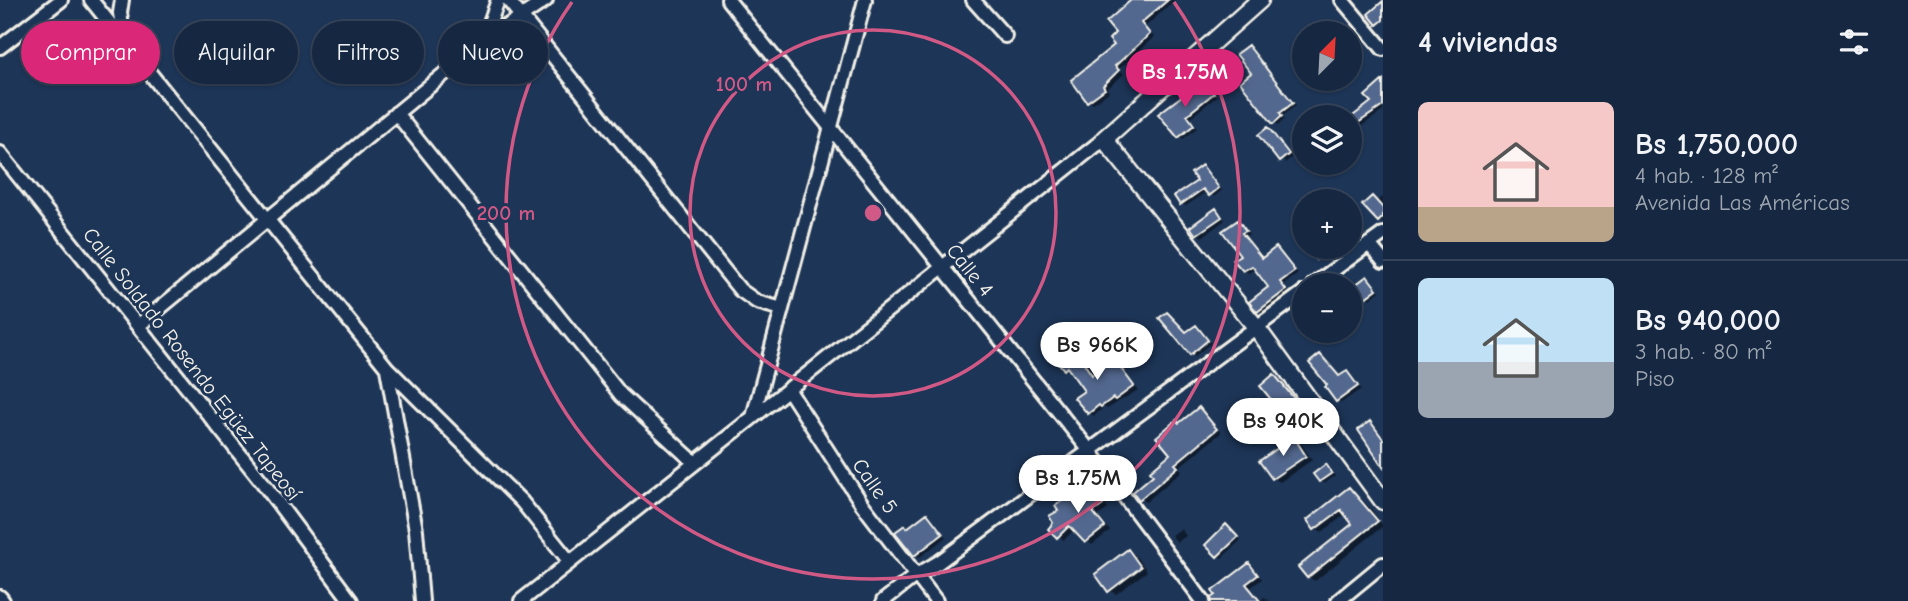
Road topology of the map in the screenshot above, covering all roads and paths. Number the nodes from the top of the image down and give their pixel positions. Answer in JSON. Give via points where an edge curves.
{"nodes":[{"id":1,"x":61,"y":0,"type":"edge"},
{"id":2,"x":90,"y":0,"type":"edge"},
{"id":3,"x":122,"y":0,"type":"edge"},
{"id":4,"x":498,"y":0,"type":"edge"},
{"id":5,"x":508,"y":0,"type":"edge"},
{"id":6,"x":546,"y":0,"type":"edge"},
{"id":7,"x":728,"y":0,"type":"edge"},
{"id":8,"x":865,"y":0,"type":"edge"},
{"id":9,"x":973,"y":0,"type":"edge"},
{"id":10,"x":1260,"y":0,"type":"edge"},
{"id":11,"x":1342,"y":0,"type":"edge"},
{"id":12,"x":521,"y":17,"type":"junction"},
{"id":13,"x":107,"y":21,"type":"edge"},
{"id":14,"x":121,"y":21,"type":"edge"},
{"id":15,"x":490,"y":21,"type":"edge"},
{"id":16,"x":515,"y":21,"type":"edge"},
{"id":17,"x":1005,"y":36,"type":"dead end"},
{"id":18,"x":0,"y":47,"type":"edge"},
{"id":19,"x":1383,"y":49,"type":"edge"},
{"id":20,"x":438,"y":79,"type":"edge"},
{"id":21,"x":158,"y":84,"type":"edge"},
{"id":22,"x":396,"y":113,"type":"junction"},
{"id":23,"x":831,"y":128,"type":"junction"},
{"id":24,"x":1104,"y":139,"type":"junction"},
{"id":25,"x":0,"y":153,"type":"edge"},
{"id":26,"x":267,"y":220,"type":"junction"},
{"id":27,"x":1383,"y":233,"type":"edge"},
{"id":28,"x":1369,"y":244,"type":"junction"},
{"id":29,"x":1383,"y":261,"type":"edge"},
{"id":30,"x":943,"y":267,"type":"junction"},
{"id":31,"x":1329,"y":273,"type":"edge"},
{"id":32,"x":1292,"y":301,"type":"edge"},
{"id":33,"x":782,"y":309,"type":"junction"},
{"id":34,"x":138,"y":326,"type":"junction"},
{"id":35,"x":1256,"y":327,"type":"junction"},
{"id":36,"x":387,"y":368,"type":"junction"},
{"id":37,"x":788,"y":389,"type":"junction"},
{"id":38,"x":754,"y":417,"type":"junction"},
{"id":39,"x":1090,"y":451,"type":"junction"},
{"id":40,"x":695,"y":463,"type":"junction"},
{"id":41,"x":1383,"y":501,"type":"edge"},
{"id":42,"x":570,"y":562,"type":"junction"},
{"id":43,"x":1383,"y":564,"type":"edge"},
{"id":44,"x":915,"y":576,"type":"junction"},
{"id":45,"x":531,"y":598,"type":"edge"},
{"id":46,"x":351,"y":601,"type":"edge"},
{"id":47,"x":422,"y":601,"type":"edge"},
{"id":48,"x":884,"y":601,"type":"edge"},
{"id":49,"x":936,"y":601,"type":"edge"},
{"id":50,"x":1203,"y":601,"type":"edge"},
{"id":51,"x":1338,"y":601,"type":"edge"}],
"edges":[{"from":1,"to":18,"type":"street"},
{"from":2,"to":13,"type":"street"},
{"from":3,"to":14,"type":"street"},
{"from":4,"to":15,"type":"street"},
{"from":5,"to":12,"type":"street"},
{"from":6,"to":12,"type":"street"},
{"from":7,"to":23,"type":"street","name":"Calle 4"},
{"from":8,"to":23,"type":"street"},
{"from":9,"to":17,"type":"street"},
{"from":10,"to":24,"type":"main road"},
{"from":11,"to":19,"type":"street"},
{"from":12,"to":16,"type":"street"},
{"from":12,"to":33,"type":"street","via":[[740,290],[757,302]]},
{"from":20,"to":22,"type":"street"},
{"from":21,"to":26,"type":"street"},
{"from":22,"to":26,"type":"street"},
{"from":22,"to":40,"type":"street","via":[[621,395]]},
{"from":23,"to":30,"type":"street","name":"Calle 4"},
{"from":23,"to":33,"type":"street"},
{"from":24,"to":30,"type":"street"},
{"from":24,"to":35,"type":"main road"},
{"from":25,"to":34,"type":"street","name":"Calle Soldado Rosendo Egüez Tapeosí"},
{"from":26,"to":34,"type":"street"},
{"from":26,"to":36,"type":"street"},
{"from":27,"to":28,"type":"street"},
{"from":28,"to":29,"type":"street"},
{"from":28,"to":31,"type":"street"},
{"from":30,"to":37,"type":"street"},
{"from":30,"to":39,"type":"street","name":"Calle 4"},
{"from":32,"to":35,"type":"street"},
{"from":33,"to":38,"type":"street"},
{"from":34,"to":46,"type":"street","name":"Calle Soldado Rosendo Egüez Tapeosí"},
{"from":35,"to":39,"type":"street"},
{"from":35,"to":41,"type":"main road"},
{"from":36,"to":42,"type":"street","via":[[522,502]]},
{"from":36,"to":47,"type":"street","via":[[416,530]]},
{"from":37,"to":38,"type":"street"},
{"from":37,"to":44,"type":"street","name":"Calle 5"},
{"from":38,"to":40,"type":"street"},
{"from":39,"to":44,"type":"street"},
{"from":39,"to":50,"type":"street","name":"Calle 4"},
{"from":40,"to":42,"type":"street"},
{"from":42,"to":45,"type":"street"},
{"from":43,"to":51,"type":"street"},
{"from":44,"to":48,"type":"street"},
{"from":44,"to":49,"type":"street","name":"Calle 5"}]}
